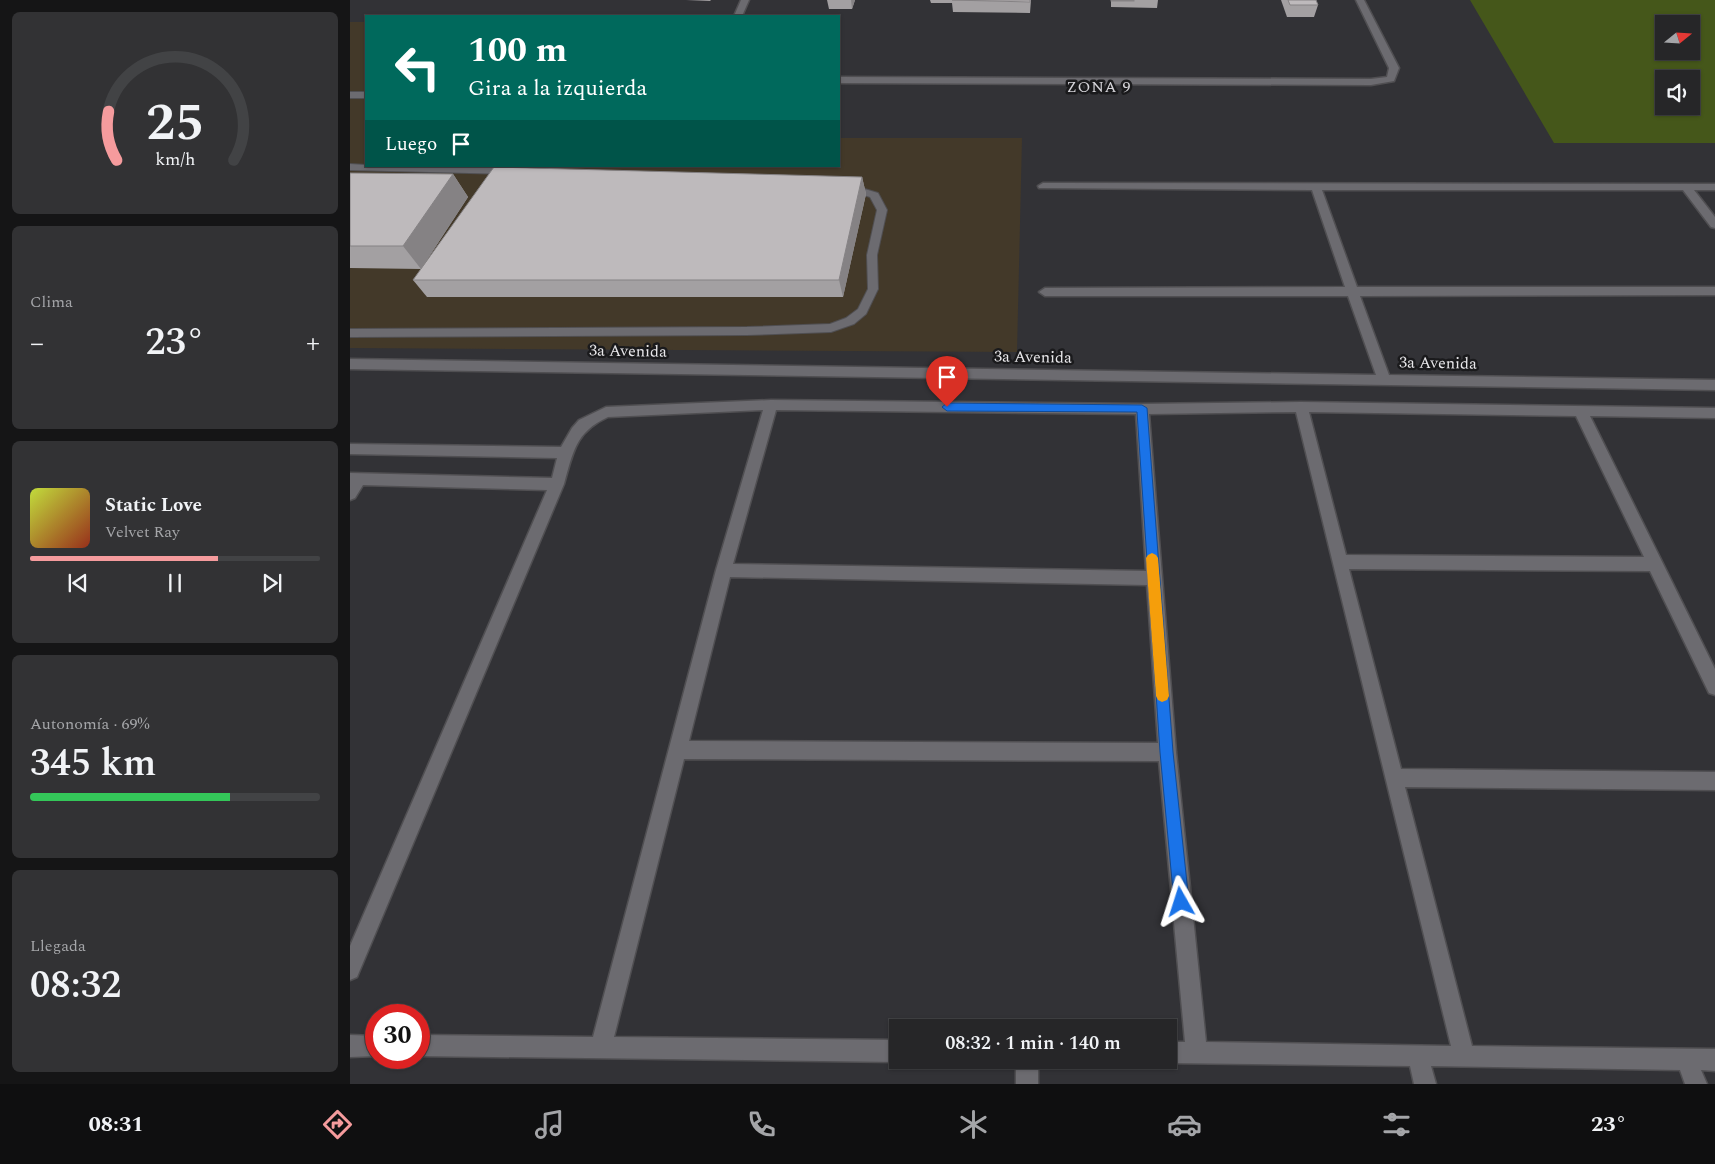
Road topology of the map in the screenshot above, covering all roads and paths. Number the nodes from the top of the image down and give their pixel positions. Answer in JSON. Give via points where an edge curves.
{"nodes":[{"id":1,"x":745,"y":0,"type":"edge"},
{"id":2,"x":1360,"y":0,"type":"edge"},
{"id":3,"x":738,"y":15,"type":"edge"},
{"id":4,"x":840,"y":80,"type":"edge"},
{"id":5,"x":350,"y":95,"type":"edge"},
{"id":6,"x":365,"y":95,"type":"edge"},
{"id":7,"x":350,"y":167,"type":"edge"},
{"id":8,"x":518,"y":171,"type":"edge"},
{"id":9,"x":834,"y":184,"type":"edge"},
{"id":10,"x":1043,"y":186,"type":"dead end"},
{"id":11,"x":1316,"y":187,"type":"junction"},
{"id":12,"x":1686,"y":187,"type":"junction"},
{"id":13,"x":1715,"y":187,"type":"edge"},
{"id":14,"x":1715,"y":224,"type":"edge"},
{"id":15,"x":1715,"y":291,"type":"edge"},
{"id":16,"x":1045,"y":292,"type":"dead end"},
{"id":17,"x":1353,"y":292,"type":"junction"},
{"id":18,"x":350,"y":333,"type":"edge"},
{"id":19,"x":350,"y":364,"type":"edge"},
{"id":20,"x":1384,"y":380,"type":"junction"},
{"id":21,"x":1715,"y":385,"type":"edge"},
{"id":22,"x":772,"y":405,"type":"junction"},
{"id":23,"x":1301,"y":407,"type":"junction"},
{"id":24,"x":1142,"y":408,"type":"junction"},
{"id":25,"x":1582,"y":412,"type":"junction"},
{"id":26,"x":1715,"y":413,"type":"edge"},
{"id":27,"x":350,"y":449,"type":"edge"},
{"id":28,"x":566,"y":453,"type":"junction"},
{"id":29,"x":354,"y":479,"type":"edge"},
{"id":30,"x":556,"y":484,"type":"junction"},
{"id":31,"x":350,"y":494,"type":"edge"},
{"id":32,"x":1340,"y":562,"type":"junction"},
{"id":33,"x":1656,"y":564,"type":"junction"},
{"id":34,"x":724,"y":570,"type":"junction"},
{"id":35,"x":1153,"y":578,"type":"junction"},
{"id":36,"x":1715,"y":687,"type":"edge"},
{"id":37,"x":678,"y":750,"type":"junction"},
{"id":38,"x":1167,"y":752,"type":"junction"},
{"id":39,"x":1394,"y":778,"type":"junction"},
{"id":40,"x":1715,"y":781,"type":"edge"},
{"id":41,"x":350,"y":970,"type":"edge"},
{"id":42,"x":350,"y":1046,"type":"edge"},
{"id":43,"x":365,"y":1046,"type":"edge"},
{"id":44,"x":430,"y":1046,"type":"edge"},
{"id":45,"x":601,"y":1047,"type":"junction"},
{"id":46,"x":889,"y":1050,"type":"edge"},
{"id":47,"x":1177,"y":1052,"type":"edge"},
{"id":48,"x":1196,"y":1052,"type":"junction"},
{"id":49,"x":1418,"y":1056,"type":"junction"},
{"id":50,"x":1464,"y":1057,"type":"junction"},
{"id":51,"x":1686,"y":1060,"type":"junction"},
{"id":52,"x":1715,"y":1060,"type":"edge"},
{"id":53,"x":1027,"y":1069,"type":"edge"},
{"id":54,"x":1027,"y":1084,"type":"edge"},
{"id":55,"x":1425,"y":1084,"type":"edge"},
{"id":56,"x":1696,"y":1084,"type":"edge"}],
"edges":[{"from":1,"to":3,"type":"street"},
{"from":2,"to":4,"type":"street","via":[[1394,68],[1391,79],[1370,82]]},
{"from":5,"to":6,"type":"lane"},
{"from":7,"to":8,"type":"lane"},
{"from":9,"to":18,"type":"lane","via":[[874,196],[882,210],[872,255],[873,289],[862,311],[850,321],[831,328]]},
{"from":10,"to":11,"type":"street"},
{"from":11,"to":12,"type":"street"},
{"from":11,"to":17,"type":"street"},
{"from":12,"to":13,"type":"street"},
{"from":12,"to":14,"type":"street"},
{"from":15,"to":17,"type":"street"},
{"from":16,"to":17,"type":"street"},
{"from":17,"to":20,"type":"street"},
{"from":19,"to":20,"type":"street","name":"3a Avenida"},
{"from":20,"to":21,"type":"street","name":"3a Avenida"},
{"from":22,"to":24,"type":"street"},
{"from":22,"to":28,"type":"street","via":[[606,412],[590,418],[576,429]]},
{"from":22,"to":34,"type":"street"},
{"from":23,"to":24,"type":"street"},
{"from":23,"to":25,"type":"street"},
{"from":23,"to":32,"type":"street"},
{"from":24,"to":35,"type":"street"},
{"from":25,"to":26,"type":"street"},
{"from":25,"to":33,"type":"street"},
{"from":27,"to":28,"type":"street"},
{"from":28,"to":30,"type":"street"},
{"from":29,"to":30,"type":"street"},
{"from":29,"to":31,"type":"street"},
{"from":30,"to":41,"type":"street"},
{"from":32,"to":33,"type":"street"},
{"from":32,"to":39,"type":"street"},
{"from":33,"to":36,"type":"street"},
{"from":34,"to":35,"type":"street"},
{"from":34,"to":37,"type":"street"},
{"from":35,"to":38,"type":"street"},
{"from":37,"to":38,"type":"street"},
{"from":37,"to":45,"type":"street"},
{"from":38,"to":48,"type":"street"},
{"from":39,"to":40,"type":"street"},
{"from":39,"to":50,"type":"street"},
{"from":42,"to":43,"type":"street"},
{"from":44,"to":45,"type":"street"},
{"from":45,"to":46,"type":"street"},
{"from":47,"to":48,"type":"street"},
{"from":48,"to":49,"type":"street"},
{"from":49,"to":50,"type":"street"},
{"from":49,"to":55,"type":"street"},
{"from":50,"to":51,"type":"street"},
{"from":51,"to":52,"type":"street"},
{"from":51,"to":56,"type":"street"},
{"from":53,"to":54,"type":"street"}]}
